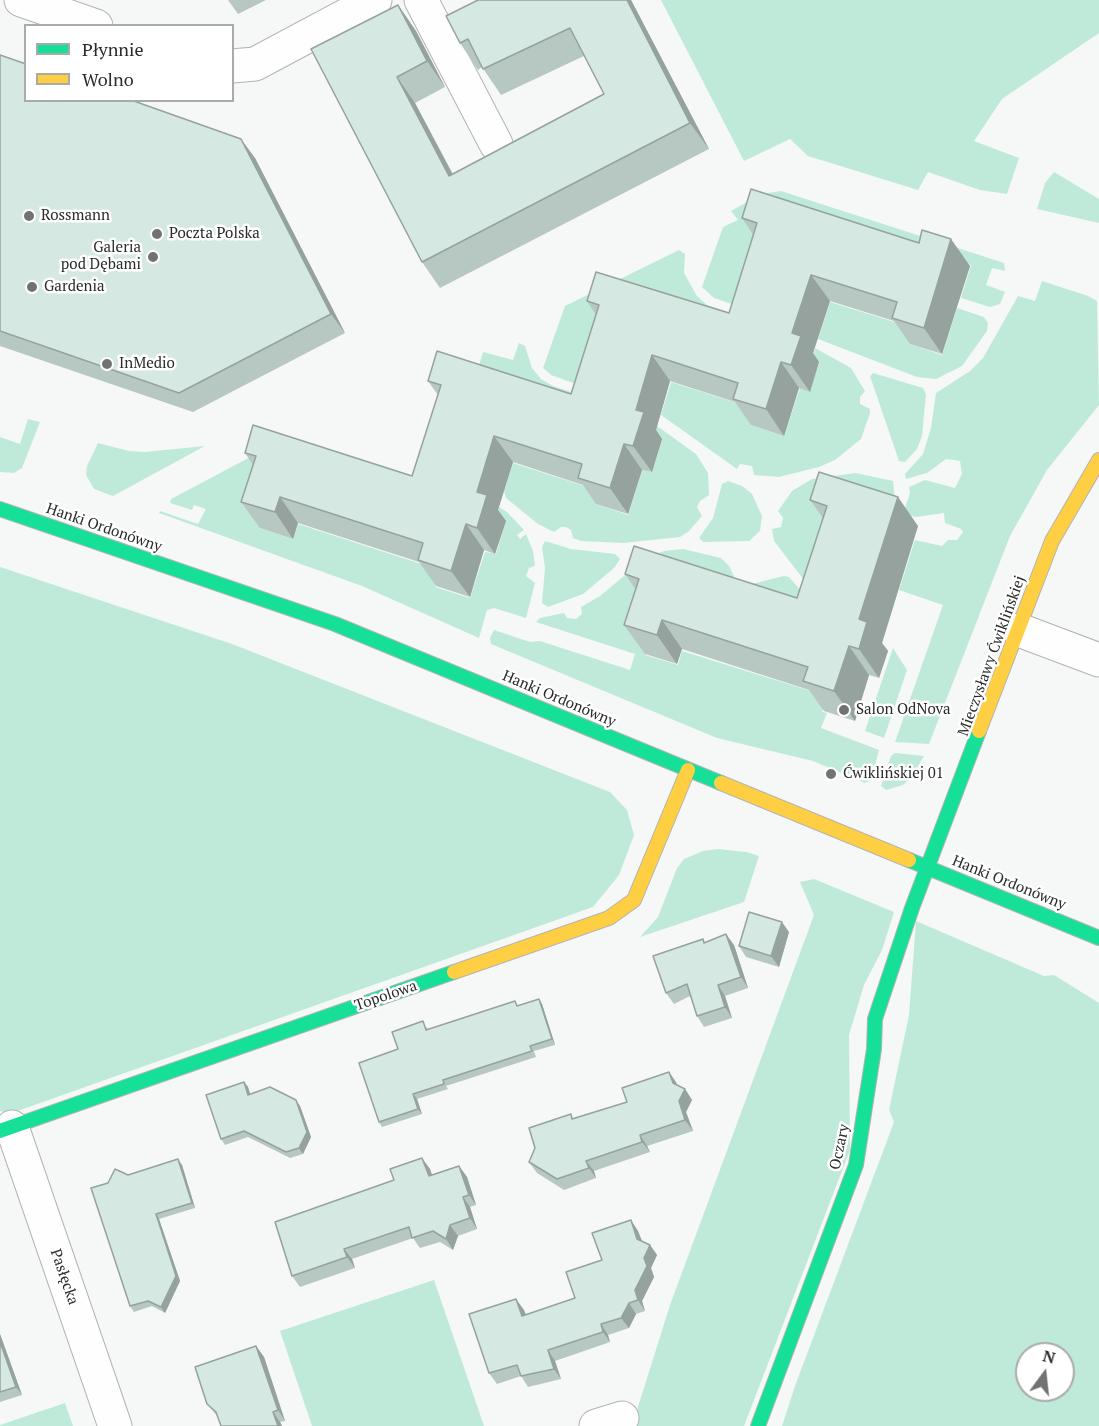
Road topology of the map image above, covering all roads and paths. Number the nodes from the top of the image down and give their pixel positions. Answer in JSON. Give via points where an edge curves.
{"nodes":[{"id":1,"x":21,"y":0,"type":"edge"},
{"id":2,"x":375,"y":0,"type":"edge"},
{"id":3,"x":421,"y":0,"type":"edge"},
{"id":4,"x":90,"y":24,"type":"edge"},
{"id":5,"x":234,"y":66,"type":"edge"},
{"id":6,"x":496,"y":144,"type":"dead end"},
{"id":7,"x":1099,"y":460,"type":"edge"},
{"id":8,"x":0,"y":509,"type":"edge"},
{"id":9,"x":1018,"y":630,"type":"junction"},
{"id":10,"x":1099,"y":660,"type":"edge"},
{"id":11,"x":688,"y":770,"type":"junction"},
{"id":12,"x":927,"y":868,"type":"junction"},
{"id":13,"x":1099,"y":938,"type":"edge"},
{"id":14,"x":6,"y":1129,"type":"edge"},
{"id":15,"x":115,"y":1426,"type":"edge"},
{"id":16,"x":758,"y":1426,"type":"edge"}],
"edges":[{"from":1,"to":4,"type":"street"},
{"from":2,"to":5,"type":"street","via":[[255,64]]},
{"from":3,"to":6,"type":"street"},
{"from":7,"to":9,"type":"street","name":"Mieczysławy Ćwiklińskiej","via":[[1052,541]]},
{"from":8,"to":11,"type":"street","name":"Hanki Ordonówny","via":[[334,624]]},
{"from":9,"to":10,"type":"street"},
{"from":9,"to":12,"type":"street","name":"Mieczysławy Ćwiklińskiej"},
{"from":11,"to":12,"type":"street","name":"Hanki Ordonówny"},
{"from":11,"to":14,"type":"street","name":"Topolowa","via":[[642,887],[633,900],[609,918]]},
{"from":12,"to":13,"type":"street","name":"Hanki Ordonówny"},
{"from":12,"to":16,"type":"street","name":"Oczary","via":[[875,1019],[856,1164]]},
{"from":14,"to":15,"type":"street","name":"Pasłęcka"}]}
